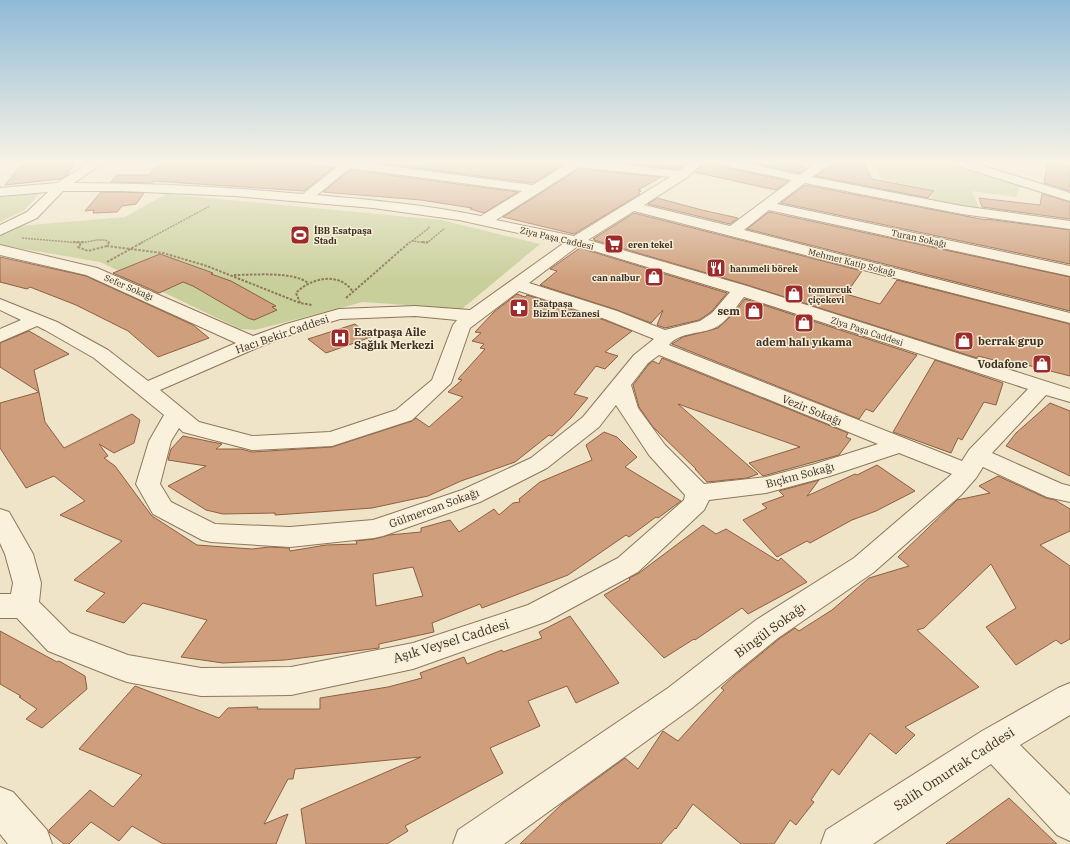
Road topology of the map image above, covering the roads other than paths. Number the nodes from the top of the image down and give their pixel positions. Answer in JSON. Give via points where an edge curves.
{"nodes":[{"id":1,"x":46,"y":201,"type":"edge"},
{"id":2,"x":344,"y":201,"type":"edge"},
{"id":3,"x":514,"y":201,"type":"edge"},
{"id":4,"x":640,"y":201,"type":"edge"},
{"id":5,"x":774,"y":201,"type":"edge"},
{"id":6,"x":918,"y":201,"type":"edge"},
{"id":7,"x":1027,"y":201,"type":"edge"},
{"id":8,"x":1030,"y":201,"type":"edge"},
{"id":9,"x":633,"y":206,"type":"junction"},
{"id":10,"x":768,"y":206,"type":"junction"},
{"id":11,"x":482,"y":222,"type":"junction"},
{"id":12,"x":1070,"y":225,"type":"edge"},
{"id":13,"x":0,"y":231,"type":"edge"},
{"id":14,"x":733,"y":231,"type":"junction"},
{"id":15,"x":576,"y":241,"type":"junction"},
{"id":16,"x":0,"y":250,"type":"edge"},
{"id":17,"x":1070,"y":271,"type":"edge"},
{"id":18,"x":517,"y":285,"type":"junction"},
{"id":19,"x":741,"y":290,"type":"junction"},
{"id":20,"x":0,"y":304,"type":"edge"},
{"id":21,"x":474,"y":316,"type":"junction"},
{"id":22,"x":1070,"y":318,"type":"edge"},
{"id":23,"x":36,"y":320,"type":"junction"},
{"id":24,"x":0,"y":336,"type":"edge"},
{"id":25,"x":661,"y":342,"type":"junction"},
{"id":26,"x":252,"y":343,"type":"junction"},
{"id":27,"x":621,"y":386,"type":"junction"},
{"id":28,"x":1042,"y":387,"type":"junction"},
{"id":29,"x":146,"y":389,"type":"junction"},
{"id":30,"x":1070,"y":396,"type":"edge"},
{"id":31,"x":176,"y":413,"type":"junction"},
{"id":32,"x":899,"y":444,"type":"junction"},
{"id":33,"x":972,"y":463,"type":"junction"},
{"id":34,"x":698,"y":493,"type":"junction"},
{"id":35,"x":1070,"y":494,"type":"edge"},
{"id":36,"x":0,"y":518,"type":"edge"},
{"id":37,"x":12,"y":606,"type":"edge"},
{"id":38,"x":1070,"y":698,"type":"edge"},
{"id":39,"x":994,"y":742,"type":"junction"},
{"id":40,"x":0,"y":805,"type":"edge"},
{"id":41,"x":1070,"y":822,"type":"edge"},
{"id":42,"x":33,"y":844,"type":"edge"},
{"id":43,"x":472,"y":844,"type":"edge"},
{"id":44,"x":840,"y":844,"type":"edge"}],
"edges":[{"from":1,"to":13,"type":"street","via":[[32,215]]},
{"from":2,"to":11,"type":"street","name":"Ziya Paşa Caddesi","via":[[459,216]]},
{"from":3,"to":11,"type":"street"},
{"from":4,"to":9,"type":"street"},
{"from":5,"to":10,"type":"street"},
{"from":6,"to":7,"type":"street","via":[[962,210]]},
{"from":8,"to":12,"type":"street"},
{"from":9,"to":14,"type":"street","name":"Mehmet Katip Sokağı"},
{"from":9,"to":15,"type":"street"},
{"from":10,"to":14,"type":"street"},
{"from":10,"to":17,"type":"street","name":"Turan Sokağı"},
{"from":11,"to":15,"type":"street","name":"Ziya Paşa Caddesi"},
{"from":14,"to":22,"type":"street","name":"Mehmet Katip Sokağı"},
{"from":15,"to":18,"type":"street"},
{"from":15,"to":19,"type":"street","name":"Ziya Paşa Caddesi"},
{"from":16,"to":26,"type":"street","name":"Sefer Sokağı","via":[[91,271]]},
{"from":18,"to":21,"type":"street"},
{"from":18,"to":25,"type":"street","name":"Vezir Sokağı","via":[[610,315]]},
{"from":19,"to":25,"type":"street","name":"Gülmercan Sokağı","via":[[718,317],[706,325],[683,330]]},
{"from":19,"to":28,"type":"street","name":"Ziya Paşa Caddesi"},
{"from":20,"to":23,"type":"street"},
{"from":21,"to":26,"type":"street","name":"Hacı Bekir Caddesi","via":[[415,311],[335,310]]},
{"from":21,"to":31,"type":"street","via":[[462,324],[440,383],[404,415],[332,439],[252,443],[191,427]]},
{"from":23,"to":24,"type":"street"},
{"from":23,"to":29,"type":"street","via":[[101,354]]},
{"from":25,"to":27,"type":"street","name":"Gülmercan Sokağı","via":[[641,359]]},
{"from":25,"to":32,"type":"street","name":"Vezir Sokağı"},
{"from":26,"to":29,"type":"street","name":"Hacı Bekir Caddesi"},
{"from":27,"to":31,"type":"street","name":"Gülmercan Sokağı","via":[[590,422],[539,464],[471,496],[374,529],[290,537],[210,533],[162,508],[148,484],[160,441]]},
{"from":27,"to":34,"type":"street","via":[[627,408],[656,450]]},
{"from":28,"to":30,"type":"street","name":"Ziya Paşa Caddesi"},
{"from":28,"to":33,"type":"street","name":"Bingül Sokağı"},
{"from":29,"to":31,"type":"street"},
{"from":32,"to":33,"type":"street","name":"Vezir Sokağı"},
{"from":32,"to":34,"type":"street","name":"Bıçkın Sokağı","via":[[822,470],[766,485]]},
{"from":33,"to":35,"type":"street","name":"Vezir Sokağı"},
{"from":33,"to":43,"type":"street","name":"Bingül Sokağı","via":[[952,489],[864,565],[768,629],[680,698]]},
{"from":34,"to":37,"type":"street","name":"Aşık Veysel Caddesi","via":[[695,504],[628,565],[538,613],[413,656],[291,681],[201,682],[127,668],[59,642]]},
{"from":36,"to":37,"type":"street","via":[[19,554],[27,583]]},
{"from":38,"to":39,"type":"street","name":"Salih Omurtak Caddesi"},
{"from":39,"to":41,"type":"street"},
{"from":39,"to":44,"type":"street","name":"Salih Omurtak Caddesi"},
{"from":40,"to":42,"type":"street"}]}
